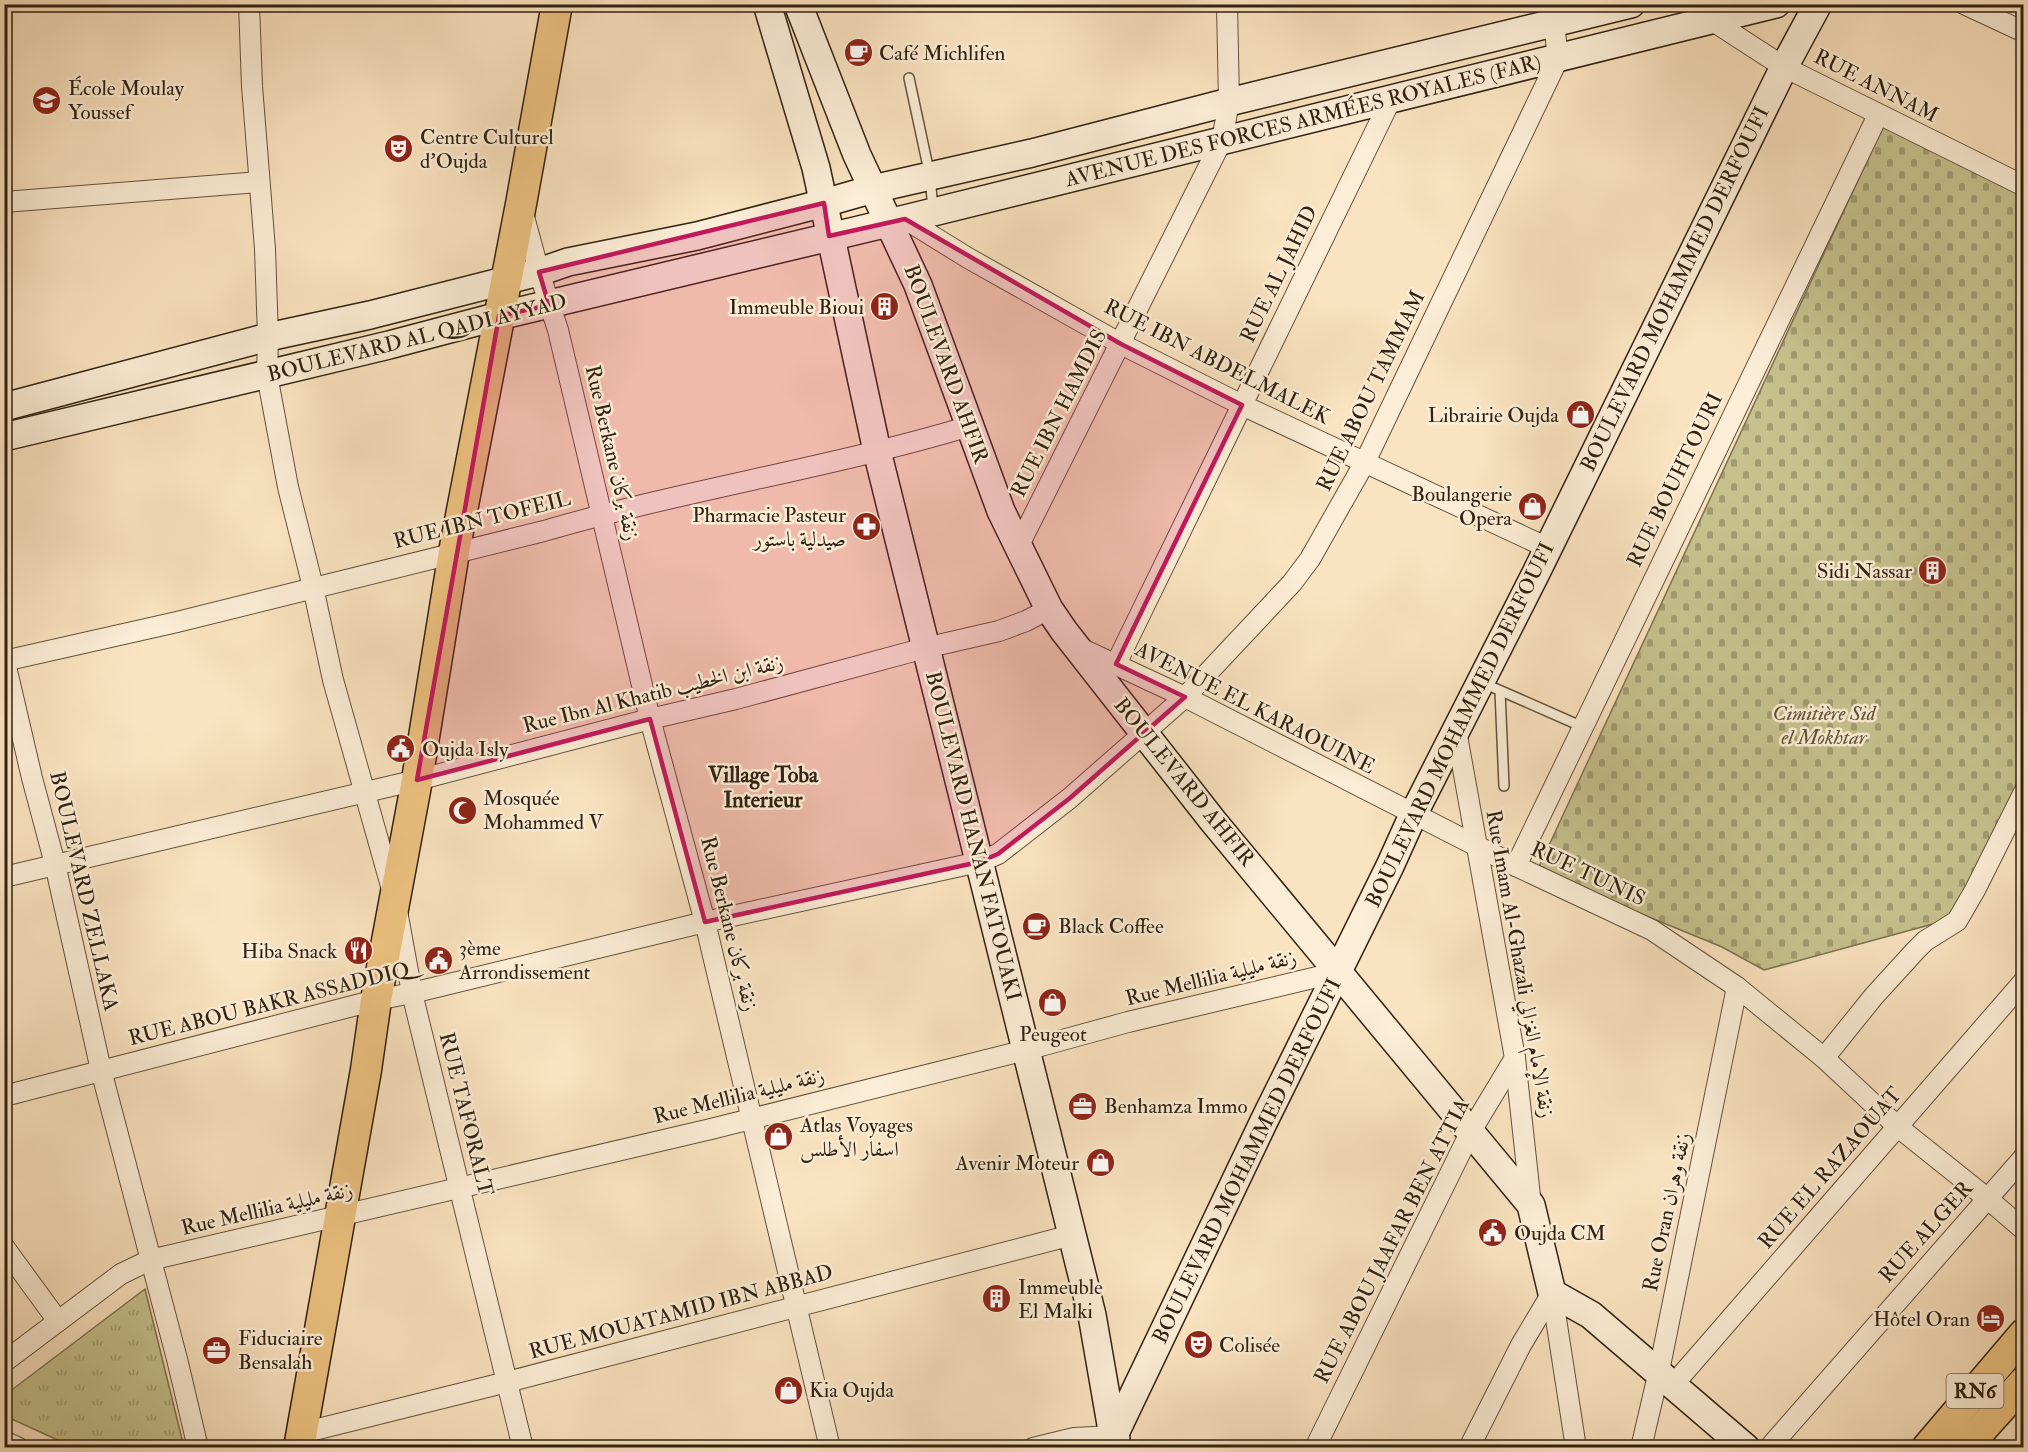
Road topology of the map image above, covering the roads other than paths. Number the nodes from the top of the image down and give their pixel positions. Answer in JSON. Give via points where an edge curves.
{"nodes":[{"id":1,"x":249,"y":4,"type":"edge"},
{"id":2,"x":557,"y":4,"type":"edge"},
{"id":3,"x":767,"y":4,"type":"edge"},
{"id":4,"x":798,"y":4,"type":"edge"},
{"id":5,"x":1227,"y":4,"type":"edge"},
{"id":6,"x":1631,"y":4,"type":"edge"},
{"id":7,"x":1776,"y":4,"type":"edge"},
{"id":8,"x":1818,"y":4,"type":"edge"},
{"id":9,"x":1964,"y":4,"type":"edge"},
{"id":10,"x":1713,"y":21,"type":"junction"},
{"id":11,"x":1554,"y":22,"type":"junction"},
{"id":12,"x":2024,"y":32,"type":"edge"},
{"id":13,"x":1558,"y":59,"type":"junction"},
{"id":14,"x":1784,"y":67,"type":"junction"},
{"id":15,"x":909,"y":78,"type":"dead end"},
{"id":16,"x":1391,"y":99,"type":"junction"},
{"id":17,"x":1229,"y":102,"type":"junction"},
{"id":18,"x":1878,"y":115,"type":"junction"},
{"id":19,"x":1222,"y":140,"type":"junction"},
{"id":20,"x":930,"y":176,"type":"junction"},
{"id":21,"x":259,"y":182,"type":"junction"},
{"id":22,"x":2024,"y":186,"type":"edge"},
{"id":23,"x":873,"y":189,"type":"junction"},
{"id":24,"x":4,"y":202,"type":"edge"},
{"id":25,"x":824,"y":203,"type":"junction"},
{"id":26,"x":521,"y":204,"type":"junction"},
{"id":27,"x":933,"y":212,"type":"junction"},
{"id":28,"x":898,"y":221,"type":"junction"},
{"id":29,"x":829,"y":236,"type":"junction"},
{"id":30,"x":539,"y":272,"type":"junction"},
{"id":31,"x":506,"y":280,"type":"junction"},
{"id":32,"x":549,"y":305,"type":"junction"},
{"id":33,"x":499,"y":316,"type":"junction"},
{"id":34,"x":268,"y":337,"type":"junction"},
{"id":35,"x":1121,"y":344,"type":"junction"},
{"id":36,"x":267,"y":375,"type":"junction"},
{"id":37,"x":1242,"y":405,"type":"junction"},
{"id":38,"x":4,"y":407,"type":"edge"},
{"id":39,"x":970,"y":426,"type":"junction"},
{"id":40,"x":4,"y":437,"type":"edge"},
{"id":41,"x":877,"y":451,"type":"junction"},
{"id":42,"x":1365,"y":462,"type":"junction"},
{"id":43,"x":603,"y":514,"type":"junction"},
{"id":44,"x":1018,"y":547,"type":"junction"},
{"id":45,"x":1548,"y":548,"type":"junction"},
{"id":46,"x":454,"y":552,"type":"junction"},
{"id":47,"x":313,"y":587,"type":"junction"},
{"id":48,"x":1049,"y":609,"type":"junction"},
{"id":49,"x":1075,"y":646,"type":"junction"},
{"id":50,"x":925,"y":648,"type":"junction"},
{"id":51,"x":5,"y":660,"type":"edge"},
{"id":52,"x":1116,"y":664,"type":"junction"},
{"id":53,"x":1490,"y":686,"type":"junction"},
{"id":54,"x":1185,"y":697,"type":"junction"},
{"id":55,"x":650,"y":719,"type":"junction"},
{"id":56,"x":1583,"y":727,"type":"junction"},
{"id":57,"x":1455,"y":730,"type":"junction"},
{"id":58,"x":1145,"y":733,"type":"junction"},
{"id":59,"x":417,"y":780,"type":"junction"},
{"id":60,"x":1504,"y":786,"type":"dead end"},
{"id":61,"x":364,"y":792,"type":"junction"},
{"id":62,"x":2024,"y":792,"type":"edge"},
{"id":63,"x":1413,"y":814,"type":"junction"},
{"id":64,"x":1476,"y":847,"type":"junction"},
{"id":65,"x":980,"y":862,"type":"junction"},
{"id":66,"x":55,"y":864,"type":"junction"},
{"id":67,"x":1516,"y":866,"type":"junction"},
{"id":68,"x":4,"y":877,"type":"edge"},
{"id":69,"x":395,"y":900,"type":"junction"},
{"id":70,"x":705,"y":922,"type":"junction"},
{"id":71,"x":1338,"y":972,"type":"junction"},
{"id":72,"x":2024,"y":981,"type":"edge"},
{"id":73,"x":1737,"y":987,"type":"junction"},
{"id":74,"x":412,"y":993,"type":"junction"},
{"id":75,"x":376,"y":1000,"type":"junction"},
{"id":76,"x":1026,"y":1050,"type":"junction"},
{"id":77,"x":1515,"y":1058,"type":"junction"},
{"id":78,"x":1824,"y":1058,"type":"junction"},
{"id":79,"x":101,"y":1070,"type":"junction"},
{"id":80,"x":4,"y":1096,"type":"edge"},
{"id":81,"x":751,"y":1118,"type":"junction"},
{"id":82,"x":1898,"y":1126,"type":"junction"},
{"id":83,"x":1471,"y":1131,"type":"junction"},
{"id":84,"x":2024,"y":1157,"type":"edge"},
{"id":85,"x":459,"y":1189,"type":"junction"},
{"id":86,"x":1988,"y":1198,"type":"junction"},
{"id":87,"x":1532,"y":1205,"type":"junction"},
{"id":88,"x":340,"y":1217,"type":"junction"},
{"id":89,"x":2024,"y":1230,"type":"edge"},
{"id":90,"x":1072,"y":1235,"type":"junction"},
{"id":91,"x":4,"y":1247,"type":"edge"},
{"id":92,"x":150,"y":1260,"type":"junction"},
{"id":93,"x":1552,"y":1293,"type":"junction"},
{"id":94,"x":796,"y":1307,"type":"junction"},
{"id":95,"x":58,"y":1321,"type":"junction"},
{"id":96,"x":2024,"y":1334,"type":"edge"},
{"id":97,"x":4,"y":1362,"type":"edge"},
{"id":98,"x":1666,"y":1378,"type":"junction"},
{"id":99,"x":507,"y":1382,"type":"junction"},
{"id":100,"x":2024,"y":1382,"type":"edge"},
{"id":101,"x":300,"y":1440,"type":"edge"},
{"id":102,"x":4,"y":1441,"type":"edge"},
{"id":103,"x":1116,"y":1444,"type":"edge"},
{"id":104,"x":19,"y":1448,"type":"edge"},
{"id":105,"x":198,"y":1448,"type":"edge"},
{"id":106,"x":523,"y":1448,"type":"edge"},
{"id":107,"x":830,"y":1448,"type":"edge"},
{"id":108,"x":1034,"y":1448,"type":"edge"},
{"id":109,"x":1315,"y":1448,"type":"edge"},
{"id":110,"x":1469,"y":1448,"type":"edge"},
{"id":111,"x":1576,"y":1448,"type":"edge"},
{"id":112,"x":1641,"y":1448,"type":"edge"},
{"id":113,"x":1746,"y":1448,"type":"edge"},
{"id":114,"x":1769,"y":1448,"type":"edge"},
{"id":115,"x":1927,"y":1448,"type":"edge"},
{"id":116,"x":1965,"y":1448,"type":"edge"}],
"edges":[{"from":1,"to":21,"type":"street","name":"RUE TAFORALT"},
{"from":2,"to":26,"type":"main road"},
{"from":3,"to":25,"type":"street","name":"BOULEVARD HANAN FATOUAKI"},
{"from":4,"to":23,"type":"street","name":"BOULEVARD AHFIR"},
{"from":5,"to":17,"type":"street","name":"RUE IBN HAMDIS"},
{"from":6,"to":11,"type":"street","name":"AVENUE DES FORCES ARMÉES ROYALES (FAR)"},
{"from":7,"to":10,"type":"street","name":"AVENUE DES FORCES ARMÉES ROYALES (FAR)"},
{"from":8,"to":14,"type":"street","name":"BOULEVARD MOHAMMED DERFOUFI"},
{"from":9,"to":12,"type":"street"},
{"from":10,"to":13,"type":"street","name":"AVENUE DES FORCES ARMÉES ROYALES (FAR)"},
{"from":10,"to":14,"type":"street","name":"RUE ANNAM"},
{"from":11,"to":13,"type":"street"},
{"from":11,"to":17,"type":"street","name":"AVENUE DES FORCES ARMÉES ROYALES (FAR)"},
{"from":13,"to":16,"type":"street","name":"AVENUE DES FORCES ARMÉES ROYALES (FAR)"},
{"from":13,"to":42,"type":"street","name":"RUE ABOU TAMMAM"},
{"from":14,"to":18,"type":"street","name":"RUE ANNAM"},
{"from":14,"to":45,"type":"street","name":"BOULEVARD MOHAMMED DERFOUFI"},
{"from":15,"to":20,"type":"lane"},
{"from":16,"to":19,"type":"street","name":"AVENUE DES FORCES ARMÉES ROYALES (FAR)"},
{"from":16,"to":37,"type":"street","name":"RUE AL JAHID"},
{"from":17,"to":19,"type":"street","name":"RUE IBN HAMDIS"},
{"from":17,"to":20,"type":"street","name":"AVENUE DES FORCES ARMÉES ROYALES (FAR)"},
{"from":18,"to":22,"type":"street","name":"RUE ANNAM"},
{"from":18,"to":56,"type":"street","name":"RUE BOUHTOURI"},
{"from":19,"to":27,"type":"street","name":"AVENUE DES FORCES ARMÉES ROYALES (FAR)"},
{"from":19,"to":35,"type":"street","name":"RUE IBN HAMDIS"},
{"from":20,"to":23,"type":"street","name":"AVENUE DES FORCES ARMÉES ROYALES (FAR)"},
{"from":20,"to":27,"type":"lane"},
{"from":21,"to":24,"type":"street"},
{"from":21,"to":34,"type":"street","name":"RUE TAFORALT"},
{"from":23,"to":25,"type":"street","name":"AVENUE DES FORCES ARMÉES ROYALES (FAR)"},
{"from":23,"to":28,"type":"street","name":"BOULEVARD AHFIR"},
{"from":25,"to":29,"type":"street","name":"BOULEVARD HANAN FATOUAKI"},
{"from":25,"to":30,"type":"street","name":"BOULEVARD AL QADI AYYAD"},
{"from":26,"to":30,"type":"street","name":"Rue Berkane زنقة بركان"},
{"from":26,"to":31,"type":"main road"},
{"from":27,"to":28,"type":"street","name":"AVENUE DES FORCES ARMÉES ROYALES (FAR)"},
{"from":28,"to":29,"type":"street","name":"AVENUE DES FORCES ARMÉES ROYALES (FAR)"},
{"from":28,"to":35,"type":"street","name":"RUE IBN ABDELMALEK"},
{"from":28,"to":39,"type":"street","name":"BOULEVARD AHFIR"},
{"from":29,"to":32,"type":"street","name":"BOULEVARD AL QADI AYYAD"},
{"from":29,"to":41,"type":"street","name":"BOULEVARD HANAN FATOUAKI"},
{"from":30,"to":31,"type":"street","name":"BOULEVARD AL QADI AYYAD"},
{"from":30,"to":32,"type":"street","name":"Rue Berkane زنقة بركان"},
{"from":31,"to":33,"type":"main road"},
{"from":31,"to":34,"type":"street","name":"BOULEVARD AL QADI AYYAD"},
{"from":32,"to":33,"type":"street","name":"BOULEVARD AL QADI AYYAD"},
{"from":32,"to":43,"type":"street","name":"Rue Berkane زنقة بركان"},
{"from":33,"to":36,"type":"street","name":"BOULEVARD AL QADI AYYAD"},
{"from":33,"to":46,"type":"main road"},
{"from":34,"to":36,"type":"street","name":"RUE TAFORALT"},
{"from":34,"to":38,"type":"street","name":"BOULEVARD AL QADI AYYAD"},
{"from":35,"to":37,"type":"street","name":"RUE IBN ABDELMALEK"},
{"from":35,"to":44,"type":"street","name":"RUE IBN HAMDIS"},
{"from":36,"to":40,"type":"street","name":"BOULEVARD AL QADI AYYAD"},
{"from":36,"to":47,"type":"street","name":"RUE TAFORALT","via":[[288,487]]},
{"from":37,"to":42,"type":"street","name":"RUE IBN ABDELMALEK"},
{"from":37,"to":52,"type":"street","name":"RUE AL JAHID"},
{"from":39,"to":41,"type":"street","name":"RUE IBN TOFEIL"},
{"from":39,"to":44,"type":"street","name":"BOULEVARD AHFIR"},
{"from":41,"to":43,"type":"street","name":"RUE IBN TOFEIL"},
{"from":41,"to":50,"type":"street","name":"BOULEVARD HANAN FATOUAKI"},
{"from":42,"to":45,"type":"street","name":"RUE IBN ABDELMALEK"},
{"from":42,"to":54,"type":"street","name":"RUE ABOU TAMMAM","via":[[1311,559]]},
{"from":43,"to":46,"type":"street","name":"RUE IBN TOFEIL"},
{"from":43,"to":55,"type":"street","name":"Rue Berkane زنقة بركان"},
{"from":44,"to":48,"type":"street","name":"BOULEVARD AHFIR"},
{"from":45,"to":53,"type":"street","name":"BOULEVARD MOHAMMED DERFOUFI"},
{"from":46,"to":47,"type":"street","name":"RUE IBN TOFEIL"},
{"from":46,"to":59,"type":"main road"},
{"from":47,"to":51,"type":"street","name":"RUE IBN TOFEIL"},
{"from":47,"to":61,"type":"street","name":"RUE TAFORALT","via":[[333,680]]},
{"from":48,"to":49,"type":"street","name":"BOULEVARD AHFIR"},
{"from":48,"to":50,"type":"street","name":"Rue Ibn Al Khatib زنقة ابن الخطيب","via":[[999,631]]},
{"from":49,"to":52,"type":"street","name":"AVENUE EL KARAOUINE"},
{"from":49,"to":58,"type":"street","name":"BOULEVARD AHFIR"},
{"from":50,"to":55,"type":"street","name":"Rue Ibn Al Khatib زنقة ابن الخطيب"},
{"from":50,"to":65,"type":"street","name":"BOULEVARD HANAN FATOUAKI"},
{"from":51,"to":66,"type":"street","name":"BOULEVARD ZELLAKA"},
{"from":52,"to":54,"type":"street","name":"AVENUE EL KARAOUINE"},
{"from":53,"to":56,"type":"lane"},
{"from":53,"to":57,"type":"street","name":"BOULEVARD MOHAMMED DERFOUFI"},
{"from":53,"to":60,"type":"lane"},
{"from":54,"to":58,"type":"street","name":"RUE ABOU TAMMAM"},
{"from":54,"to":63,"type":"street","name":"AVENUE EL KARAOUINE"},
{"from":55,"to":59,"type":"street","name":"Rue Ibn Al Khatib زنقة ابن الخطيب"},
{"from":55,"to":70,"type":"street","name":"Rue Berkane زنقة بركان"},
{"from":56,"to":67,"type":"street","name":"RUE BOUHTOURI"},
{"from":57,"to":63,"type":"street","name":"BOULEVARD MOHAMMED DERFOUFI"},
{"from":57,"to":64,"type":"street","name":"Rue Imam Al-Ghazali زنقة الإمام الغزالي"},
{"from":58,"to":65,"type":"street","name":"RUE ABOU BAKR ASSADDIQ","via":[[1070,798],[998,854]]},
{"from":58,"to":71,"type":"street","name":"BOULEVARD AHFIR"},
{"from":59,"to":61,"type":"street","name":"Rue Ibn Al Khatib زنقة ابن الخطيب"},
{"from":59,"to":69,"type":"main road"},
{"from":61,"to":66,"type":"street","name":"Rue Ibn Al Khatib زنقة ابن الخطيب"},
{"from":61,"to":69,"type":"street","name":"RUE TAFORALT"},
{"from":62,"to":78,"type":"street","via":[[1957,921],[1916,950]]},
{"from":63,"to":64,"type":"street","name":"RUE TUNIS"},
{"from":63,"to":71,"type":"street","name":"BOULEVARD MOHAMMED DERFOUFI"},
{"from":64,"to":67,"type":"street","name":"RUE TUNIS"},
{"from":64,"to":77,"type":"street","name":"Rue Imam Al-Ghazali زنقة الإمام الغزالي"},
{"from":65,"to":70,"type":"street","name":"RUE ABOU BAKR ASSADDIQ"},
{"from":65,"to":76,"type":"street","name":"BOULEVARD HANAN FATOUAKI"},
{"from":66,"to":68,"type":"street","name":"Rue Ibn Al Khatib زنقة ابن الخطيب"},
{"from":66,"to":79,"type":"street","name":"BOULEVARD ZELLAKA"},
{"from":67,"to":73,"type":"street","name":"RUE TUNIS","via":[[1652,930]]},
{"from":69,"to":74,"type":"street","name":"RUE TAFORALT"},
{"from":69,"to":75,"type":"main road"},
{"from":70,"to":74,"type":"street","name":"RUE ABOU BAKR ASSADDIQ"},
{"from":70,"to":81,"type":"street","name":"Rue Berkane زنقة بركان"},
{"from":71,"to":76,"type":"street","name":"Rue Mellilia زنقة مليلية"},
{"from":71,"to":83,"type":"street","name":"BOULEVARD AHFIR"},
{"from":71,"to":103,"type":"street","name":"BOULEVARD MOHAMMED DERFOUFI"},
{"from":72,"to":82,"type":"street","name":"RUE EL RAZAOUAT"},
{"from":73,"to":78,"type":"street","name":"RUE TUNIS"},
{"from":73,"to":98,"type":"street","name":"Rue Oran زنقة وهران"},
{"from":74,"to":75,"type":"street","name":"RUE ABOU BAKR ASSADDIQ"},
{"from":74,"to":85,"type":"street","name":"RUE TAFORALT"},
{"from":75,"to":79,"type":"street","name":"RUE ABOU BAKR ASSADDIQ"},
{"from":75,"to":88,"type":"main road"},
{"from":76,"to":81,"type":"street","name":"Rue Mellilia زنقة مليلية"},
{"from":76,"to":90,"type":"street","name":"BOULEVARD HANAN FATOUAKI"},
{"from":77,"to":83,"type":"street","name":"RUE ABOU JAAFAR BEN ATTIA"},
{"from":77,"to":87,"type":"street","name":"Rue Imam Al-Ghazali زنقة الإمام الغزالي"},
{"from":78,"to":82,"type":"street","name":"RUE TUNIS"},
{"from":79,"to":80,"type":"street","name":"RUE ABOU BAKR ASSADDIQ"},
{"from":79,"to":92,"type":"street","name":"BOULEVARD ZELLAKA"},
{"from":81,"to":85,"type":"street","name":"Rue Mellilia زنقة مليلية"},
{"from":81,"to":94,"type":"street","name":"Rue Berkane زنقة بركان"},
{"from":82,"to":86,"type":"street","name":"RUE TUNIS"},
{"from":82,"to":98,"type":"street","name":"RUE EL RAZAOUAT"},
{"from":83,"to":87,"type":"street","name":"BOULEVARD AHFIR"},
{"from":83,"to":109,"type":"street","name":"RUE ABOU JAAFAR BEN ATTIA"},
{"from":84,"to":86,"type":"street","name":"RUE ALGER"},
{"from":85,"to":88,"type":"street","name":"Rue Mellilia زنقة مليلية"},
{"from":85,"to":99,"type":"street","name":"RUE TAFORALT"},
{"from":86,"to":89,"type":"street","name":"RUE TUNIS"},
{"from":86,"to":114,"type":"street","name":"RUE ALGER"},
{"from":87,"to":93,"type":"street","name":"BOULEVARD AHFIR"},
{"from":88,"to":92,"type":"street","name":"Rue Mellilia زنقة مليلية"},
{"from":88,"to":101,"type":"main road"},
{"from":90,"to":94,"type":"street","name":"RUE MOUATAMID IBN ABBAD"},
{"from":90,"to":103,"type":"street","name":"BOULEVARD HANAN FATOUAKI","via":[[1092,1315]]},
{"from":91,"to":95,"type":"street"},
{"from":92,"to":95,"type":"street","name":"Rue Mellilia زنقة مليلية","via":[[121,1274]]},
{"from":92,"to":105,"type":"street","name":"BOULEVARD ZELLAKA"},
{"from":93,"to":98,"type":"street","via":[[1591,1315]]},
{"from":93,"to":110,"type":"street"},
{"from":93,"to":111,"type":"street"},
{"from":94,"to":99,"type":"street","name":"RUE MOUATAMID IBN ABBAD"},
{"from":94,"to":107,"type":"street","name":"Rue Berkane زنقة بركان"},
{"from":95,"to":97,"type":"street","name":"Rue Mellilia زنقة مليلية"},
{"from":96,"to":115,"type":"main road","number":"RN6"},
{"from":98,"to":112,"type":"street","name":"Rue Oran زنقة وهران"},
{"from":98,"to":113,"type":"street"},
{"from":99,"to":101,"type":"street","name":"RUE MOUATAMID IBN ABBAD"},
{"from":99,"to":106,"type":"street","name":"RUE TAFORALT"},
{"from":100,"to":116,"type":"main road","number":"RN6"},
{"from":102,"to":104,"type":"street"},
{"from":103,"to":108,"type":"street","via":[[1094,1436]]}]}
